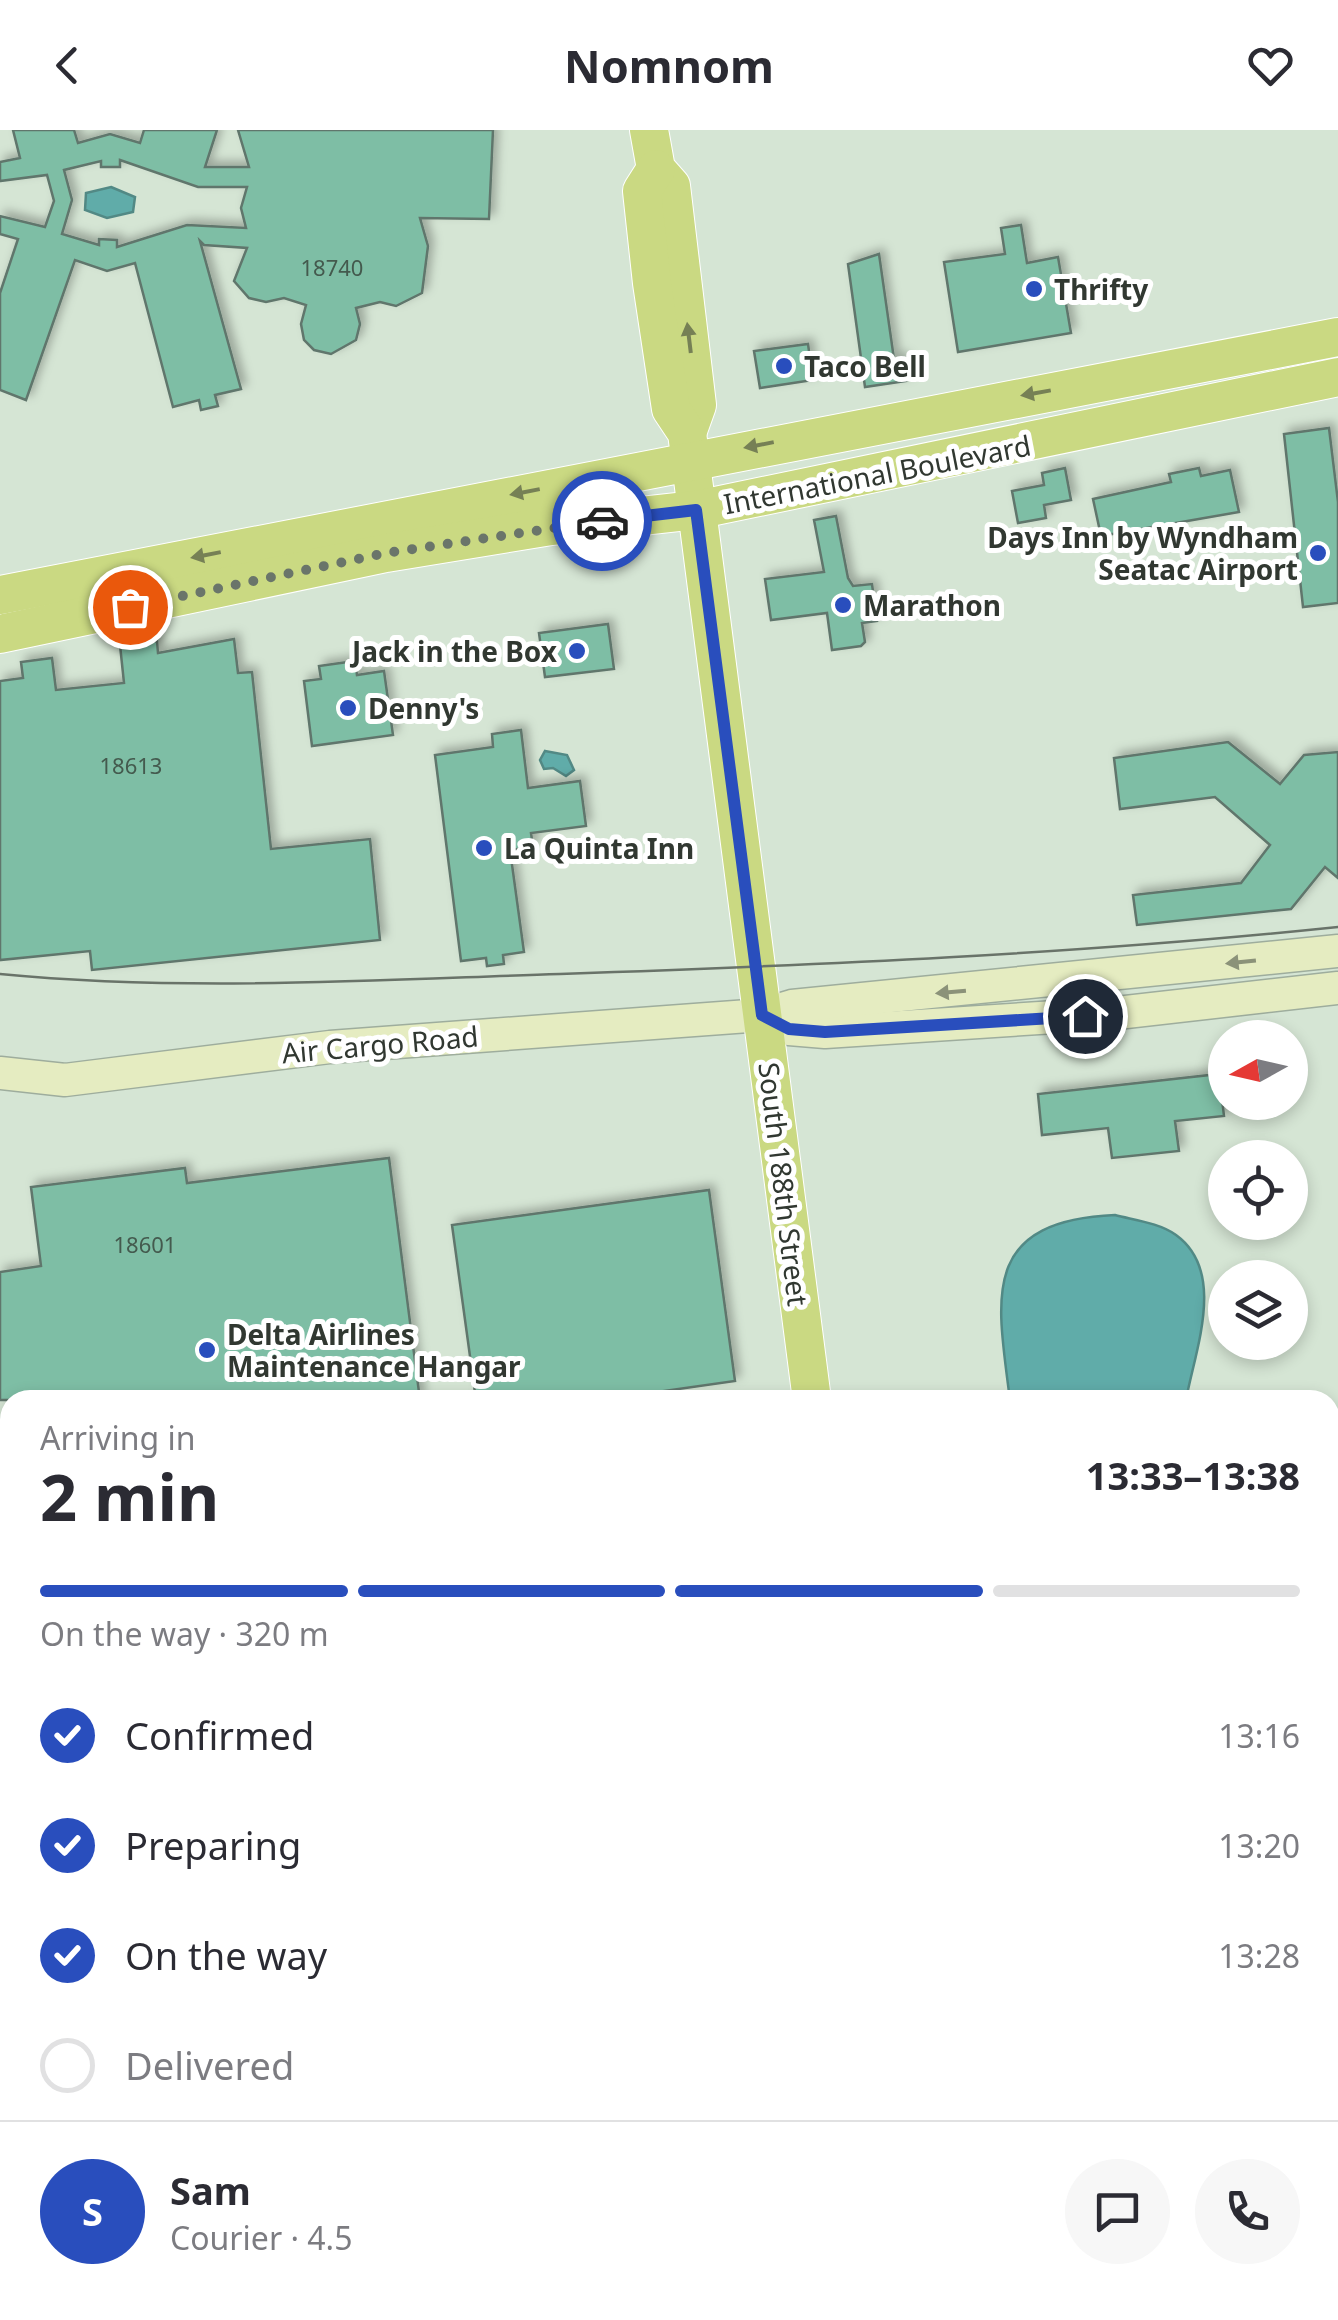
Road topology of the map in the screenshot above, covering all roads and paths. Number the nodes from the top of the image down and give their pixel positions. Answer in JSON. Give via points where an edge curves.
{"nodes":[{"id":1,"x":650,"y":130,"type":"edge"},
{"id":2,"x":1338,"y":337,"type":"edge"},
{"id":3,"x":1155,"y":371,"type":"junction"},
{"id":4,"x":1338,"y":377,"type":"edge"},
{"id":5,"x":1253,"y":394,"type":"junction"},
{"id":6,"x":1058,"y":437,"type":"junction"},
{"id":7,"x":688,"y":446,"type":"junction"},
{"id":8,"x":696,"y":510,"type":"junction"},
{"id":9,"x":0,"y":595,"type":"edge"},
{"id":10,"x":0,"y":634,"type":"edge"},
{"id":11,"x":1338,"y":951,"type":"edge"},
{"id":12,"x":1338,"y":988,"type":"edge"},
{"id":13,"x":762,"y":1015,"type":"junction"},
{"id":14,"x":0,"y":1073,"type":"edge"},
{"id":15,"x":811,"y":1390,"type":"edge"}],
"edges":[{"from":1,"to":7,"type":"main road","name":"South 188th Street","via":[[656,169],[642,191],[652,283],[671,409]]},
{"from":2,"to":3,"type":"main road","name":"International Boulevard"},
{"from":3,"to":5,"type":"main road","via":[[1178,388],[1217,380]]},
{"from":3,"to":6,"type":"main road","via":[[1148,396],[1086,409]]},
{"from":3,"to":7,"type":"main road","name":"International Boulevard","one_way":true},
{"from":4,"to":5,"type":"main road","name":"International Boulevard"},
{"from":5,"to":6,"type":"main road","name":"International Boulevard"},
{"from":6,"to":8,"type":"main road","name":"International Boulevard"},
{"from":7,"to":8,"type":"main road","name":"South 188th Street"},
{"from":7,"to":9,"type":"main road","name":"International Boulevard","one_way":true},
{"from":8,"to":10,"type":"main road","name":"International Boulevard","via":[[386,553]]},
{"from":8,"to":13,"type":"main road","name":"South 188th Street"},
{"from":11,"to":13,"type":"main road","one_way":true,"via":[[792,1006]]},
{"from":12,"to":13,"type":"main road","via":[[1117,1013],[825,1032],[789,1029]]},
{"from":13,"to":14,"type":"main road","name":"Air Cargo Road","via":[[330,1047],[65,1080]]},
{"from":13,"to":15,"type":"main road","name":"South 188th Street"}]}
